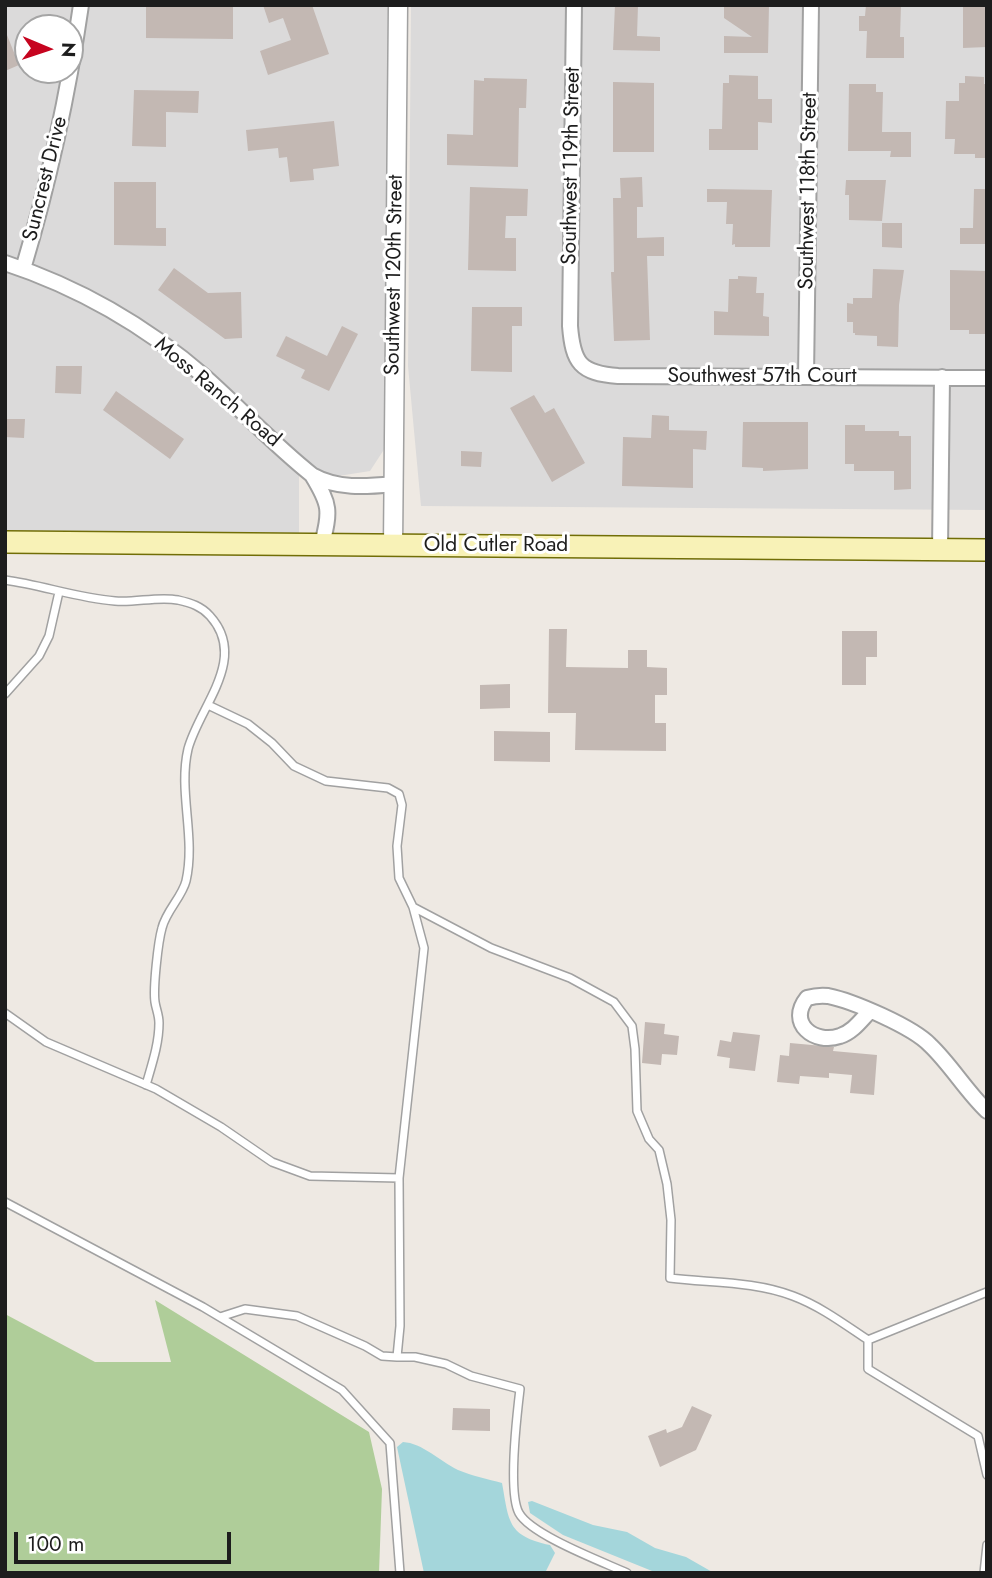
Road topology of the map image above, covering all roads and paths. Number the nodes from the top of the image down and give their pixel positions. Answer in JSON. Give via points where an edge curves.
{"nodes":[{"id":1,"x":80,"y":5,"type":"edge"},
{"id":2,"x":398,"y":5,"type":"edge"},
{"id":3,"x":574,"y":5,"type":"edge"},
{"id":4,"x":811,"y":5,"type":"edge"},
{"id":5,"x":5,"y":263,"type":"edge"},
{"id":6,"x":23,"y":269,"type":"junction"},
{"id":7,"x":570,"y":326,"type":"joint"},
{"id":8,"x":806,"y":377,"type":"junction"},
{"id":9,"x":942,"y":377,"type":"junction"},
{"id":10,"x":987,"y":377,"type":"edge"},
{"id":11,"x":312,"y":475,"type":"junction"},
{"id":12,"x":393,"y":484,"type":"junction"},
{"id":13,"x":5,"y":542,"type":"edge"},
{"id":14,"x":322,"y":545,"type":"junction"},
{"id":15,"x":393,"y":546,"type":"junction"},
{"id":16,"x":940,"y":550,"type":"junction"},
{"id":17,"x":987,"y":550,"type":"edge"},
{"id":18,"x":5,"y":580,"type":"edge"},
{"id":19,"x":59,"y":592,"type":"junction"},
{"id":20,"x":5,"y":694,"type":"edge"},
{"id":21,"x":208,"y":705,"type":"junction"},
{"id":22,"x":413,"y":907,"type":"junction"},
{"id":23,"x":870,"y":1011,"type":"junction"},
{"id":24,"x":5,"y":1013,"type":"edge"},
{"id":25,"x":146,"y":1084,"type":"junction"},
{"id":26,"x":987,"y":1111,"type":"edge"},
{"id":27,"x":399,"y":1178,"type":"junction"},
{"id":28,"x":5,"y":1202,"type":"edge"},
{"id":29,"x":987,"y":1292,"type":"edge"},
{"id":30,"x":220,"y":1317,"type":"junction"},
{"id":31,"x":868,"y":1340,"type":"junction"},
{"id":32,"x":397,"y":1357,"type":"junction"},
{"id":33,"x":987,"y":1475,"type":"edge"},
{"id":34,"x":987,"y":1545,"type":"edge"},
{"id":35,"x":400,"y":1573,"type":"edge"},
{"id":36,"x":627,"y":1573,"type":"edge"},
{"id":37,"x":984,"y":1573,"type":"edge"}],
"edges":[{"from":1,"to":6,"type":"street","name":"Suncrest Drive","via":[[57,142]]},
{"from":2,"to":12,"type":"street","name":"Southwest 120th Street"},
{"from":3,"to":7,"type":"street","name":"Southwest 119th Street"},
{"from":4,"to":8,"type":"street","name":"Southwest 118th Street"},
{"from":5,"to":6,"type":"street","name":"Moss Ranch Road"},
{"from":6,"to":11,"type":"street","name":"Moss Ranch Road","via":[[66,286],[157,340]]},
{"from":7,"to":8,"type":"street","name":"Southwest 57th Court","via":[[574,356],[581,366],[599,373]]},
{"from":8,"to":9,"type":"street","name":"Southwest 57th Court"},
{"from":9,"to":10,"type":"street","name":"Southwest 57th Court"},
{"from":9,"to":16,"type":"street"},
{"from":11,"to":12,"type":"street","name":"Moss Ranch Road","via":[[349,486]]},
{"from":11,"to":14,"type":"street","name":"Moss Ranch Road","via":[[328,508]]},
{"from":12,"to":15,"type":"street","name":"Southwest 120th Street"},
{"from":13,"to":14,"type":"main road","name":"Old Cutler Road"},
{"from":14,"to":15,"type":"main road","name":"Old Cutler Road"},
{"from":15,"to":16,"type":"main road","name":"Old Cutler Road"},
{"from":16,"to":17,"type":"main road","name":"Old Cutler Road"},
{"from":18,"to":19,"type":"lane"},
{"from":19,"to":20,"type":"lane","via":[[49,636],[39,656]]},
{"from":19,"to":21,"type":"lane","via":[[117,601],[175,599],[197,605],[222,633],[219,686]]},
{"from":21,"to":22,"type":"lane","via":[[248,724],[294,766],[326,781],[388,788],[399,794],[399,878]]},
{"from":21,"to":25,"type":"lane","via":[[188,749],[186,882],[162,927],[155,1000],[157,1045]]},
{"from":22,"to":27,"type":"lane","via":[[424,948]]},
{"from":22,"to":31,"type":"lane","via":[[491,948],[570,978],[614,1002],[632,1026],[637,1111],[659,1150],[667,1184],[670,1278],[749,1285],[793,1295]]},
{"from":23,"to":23,"type":"street","via":[[855,1003],[817,996],[807,998],[799,1015],[804,1030],[835,1038]]},
{"from":23,"to":26,"type":"street","via":[[929,1044]]},
{"from":24,"to":25,"type":"lane","via":[[46,1042]]},
{"from":25,"to":27,"type":"lane","via":[[272,1163],[310,1175]]},
{"from":27,"to":32,"type":"lane"},
{"from":28,"to":30,"type":"lane"},
{"from":29,"to":31,"type":"lane"},
{"from":30,"to":32,"type":"lane","via":[[245,1308],[297,1316],[382,1356]]},
{"from":30,"to":35,"type":"lane","via":[[342,1390],[390,1443]]},
{"from":31,"to":33,"type":"lane","via":[[868,1369],[978,1436]]},
{"from":32,"to":36,"type":"lane","via":[[446,1364],[520,1389],[514,1451],[519,1513],[568,1548]]},
{"from":34,"to":37,"type":"lane"}]}
